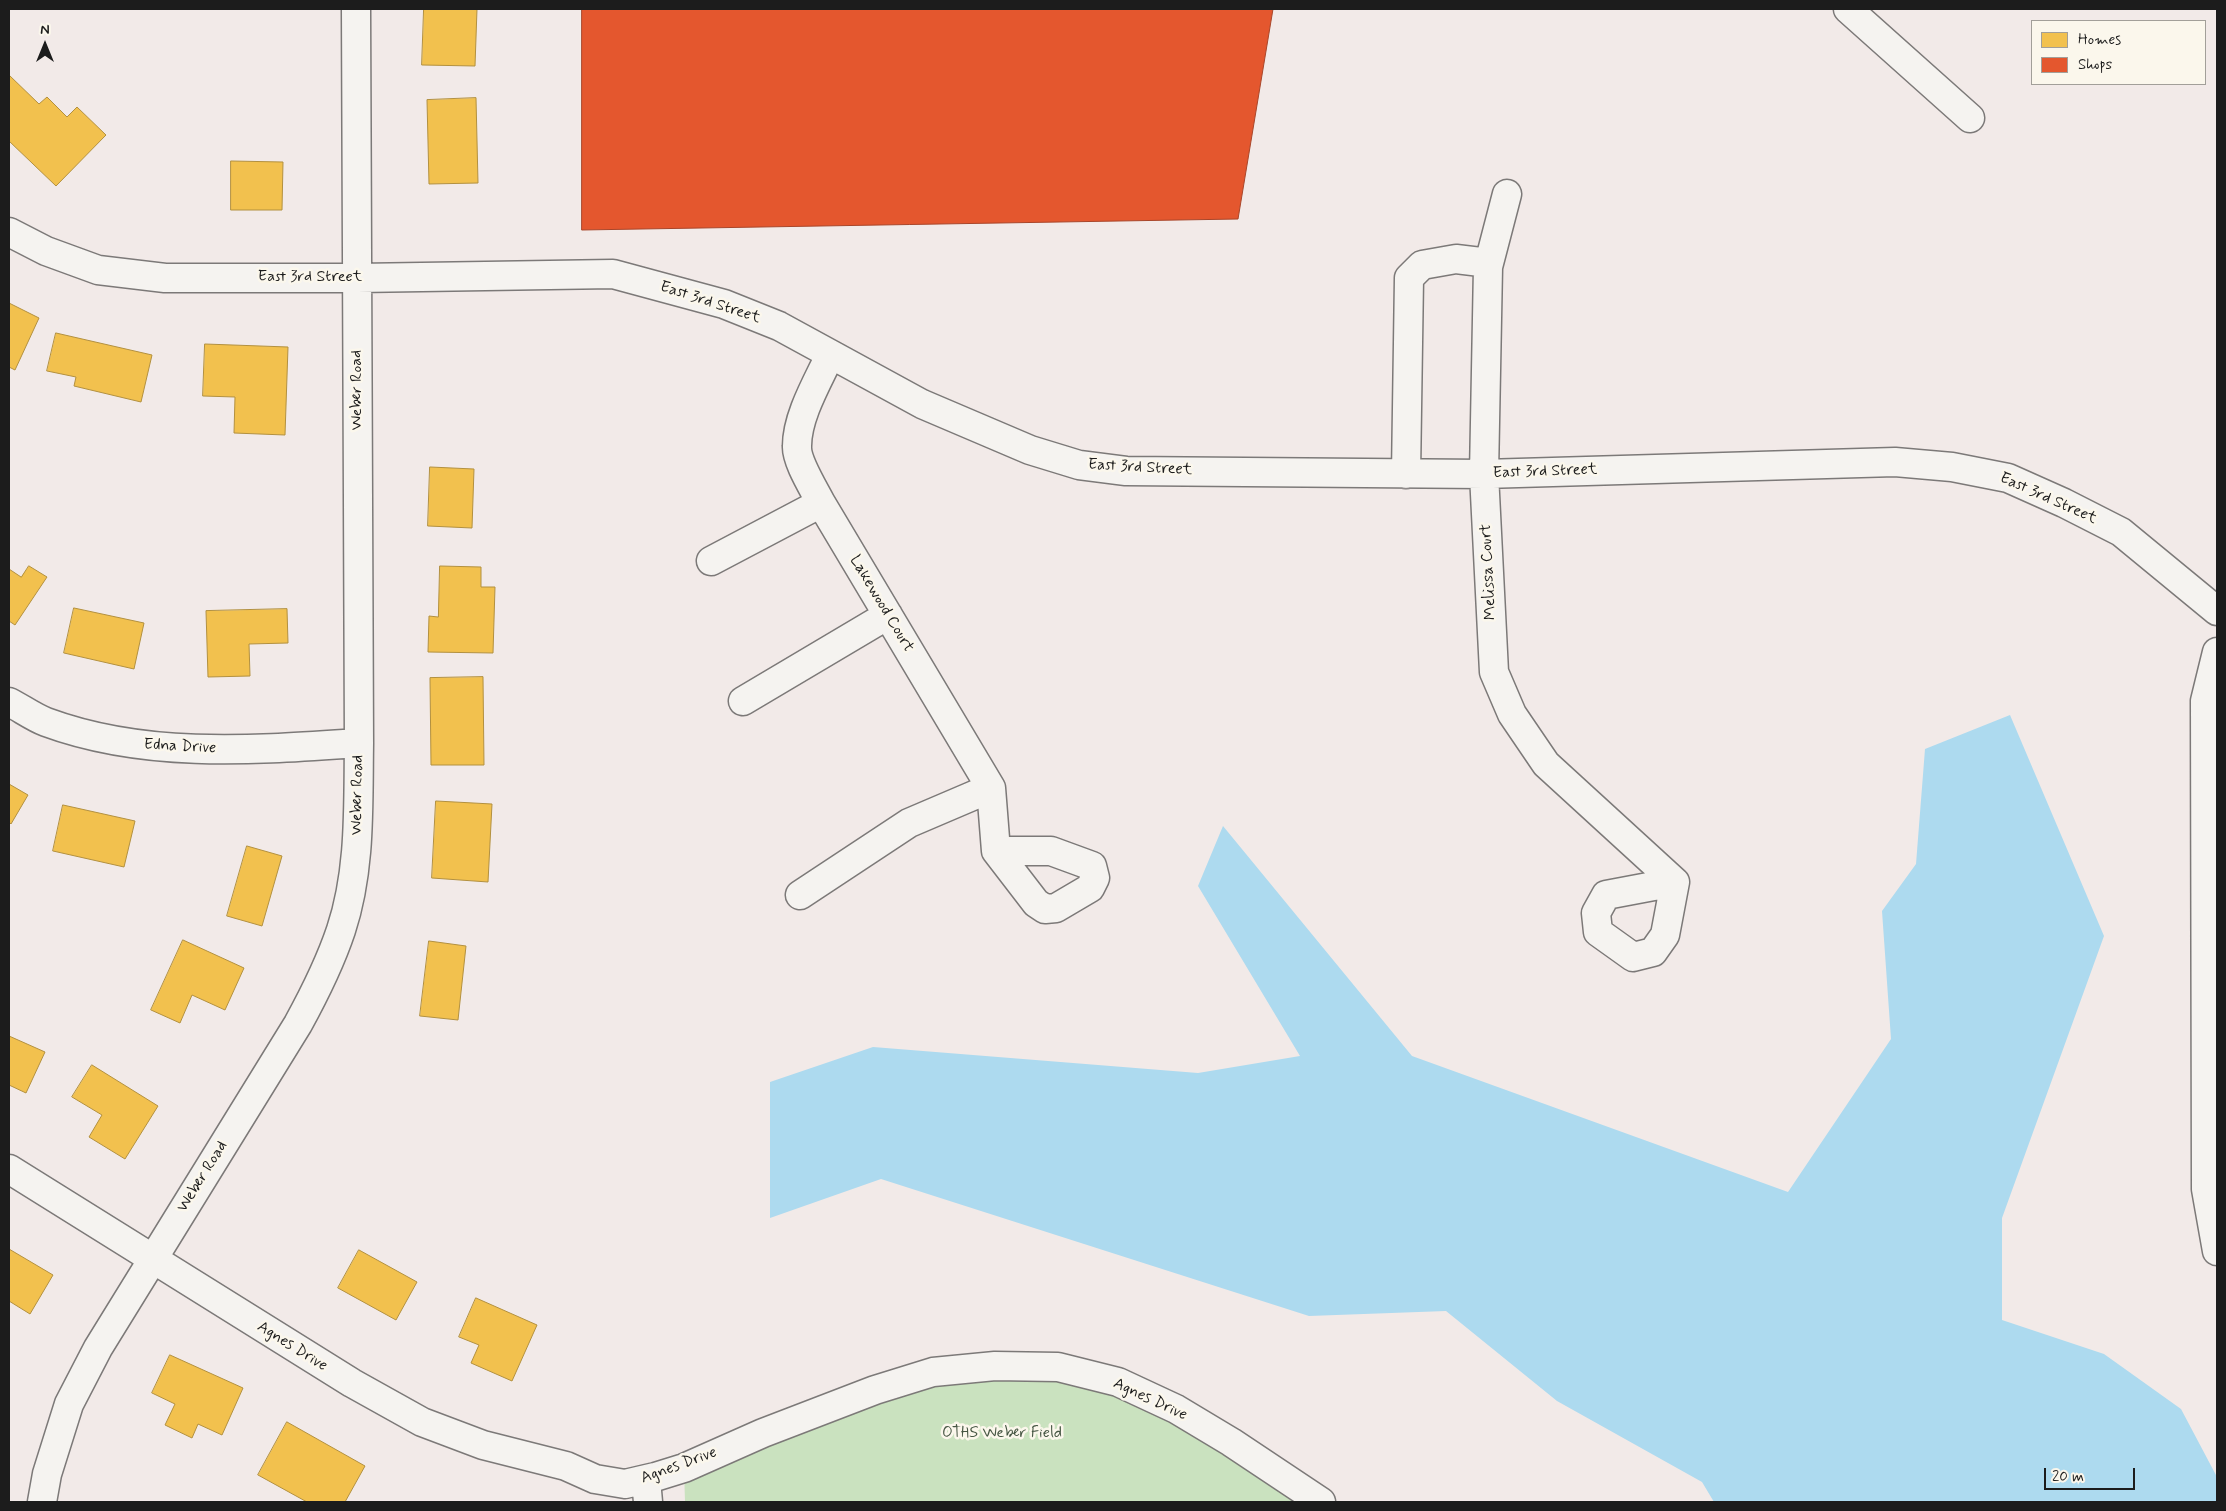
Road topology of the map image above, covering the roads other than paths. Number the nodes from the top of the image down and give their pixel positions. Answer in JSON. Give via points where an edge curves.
{"nodes":[{"id":1,"x":356,"y":9,"type":"edge"},
{"id":2,"x":1848,"y":9,"type":"edge"},
{"id":3,"x":1970,"y":118,"type":"dead end"},
{"id":4,"x":1507,"y":194,"type":"dead end"},
{"id":5,"x":9,"y":232,"type":"edge"},
{"id":6,"x":1489,"y":263,"type":"junction"},
{"id":7,"x":358,"y":278,"type":"junction"},
{"id":8,"x":830,"y":355,"type":"junction"},
{"id":9,"x":1406,"y":474,"type":"junction"},
{"id":10,"x":1484,"y":474,"type":"junction"},
{"id":11,"x":821,"y":503,"type":"junction"},
{"id":12,"x":711,"y":561,"type":"dead end"},
{"id":13,"x":2217,"y":611,"type":"edge"},
{"id":14,"x":888,"y":615,"type":"junction"},
{"id":15,"x":2217,"y":652,"type":"edge"},
{"id":16,"x":743,"y":701,"type":"dead end"},
{"id":17,"x":9,"y":702,"type":"edge"},
{"id":18,"x":359,"y":743,"type":"junction"},
{"id":19,"x":991,"y":788,"type":"junction"},
{"id":20,"x":996,"y":850,"type":"dead end"},
{"id":21,"x":1675,"y":882,"type":"dead end"},
{"id":22,"x":800,"y":895,"type":"dead end"},
{"id":23,"x":9,"y":1169,"type":"edge"},
{"id":24,"x":2217,"y":1251,"type":"edge"},
{"id":25,"x":152,"y":1260,"type":"junction"},
{"id":26,"x":647,"y":1491,"type":"edge"},
{"id":27,"x":42,"y":1502,"type":"edge"},
{"id":28,"x":1321,"y":1502,"type":"edge"}],
"edges":[{"from":1,"to":7,"type":"street","name":"Weber Road"},
{"from":2,"to":3,"type":"street"},
{"from":4,"to":6,"type":"street","name":"Melissa Court"},
{"from":5,"to":7,"type":"street","name":"East 3rd Street","via":[[46,251],[98,270],[165,278]]},
{"from":6,"to":9,"type":"street","via":[[1456,259],[1422,265],[1409,278]]},
{"from":6,"to":10,"type":"street","name":"Melissa Court"},
{"from":7,"to":8,"type":"street","name":"East 3rd Street","via":[[613,274],[724,304],[779,326]]},
{"from":7,"to":18,"type":"street","name":"Weber Road"},
{"from":8,"to":9,"type":"street","name":"East 3rd Street","via":[[922,404],[1030,450],[1079,465],[1126,471]]},
{"from":8,"to":11,"type":"street","name":"Lakewood Court","via":[[808,403],[796,447]]},
{"from":9,"to":10,"type":"street","name":"East 3rd Street"},
{"from":10,"to":13,"type":"street","name":"East 3rd Street","via":[[1896,462],[1952,466],[2008,478],[2121,532]]},
{"from":10,"to":21,"type":"street","name":"Melissa Court","via":[[1494,672],[1512,714],[1546,764]]},
{"from":11,"to":12,"type":"street"},
{"from":11,"to":14,"type":"street","name":"Lakewood Court"},
{"from":14,"to":16,"type":"street"},
{"from":14,"to":19,"type":"street","name":"Lakewood Court"},
{"from":15,"to":24,"type":"street","via":[[2205,701],[2206,1189]]},
{"from":17,"to":18,"type":"street","name":"Edna Drive","via":[[44,722],[149,747],[253,750]]},
{"from":18,"to":25,"type":"street","name":"Weber Road","via":[[357,850],[352,888],[342,929],[324,976],[298,1024]]},
{"from":19,"to":20,"type":"street","name":"Lakewood Court"},
{"from":19,"to":22,"type":"street","via":[[909,823]]},
{"from":23,"to":25,"type":"street","name":"Agnes Drive"},
{"from":25,"to":26,"type":"street","name":"Agnes Drive","via":[[352,1383],[422,1422],[483,1445]]},
{"from":25,"to":27,"type":"street","name":"Weber Road","via":[[98,1348],[69,1404],[46,1474]]},
{"from":26,"to":28,"type":"street","name":"Agnes Drive","via":[[684,1468],[763,1433],[875,1390],[933,1372],[995,1366],[1058,1367],[1118,1382],[1176,1409]]}]}
